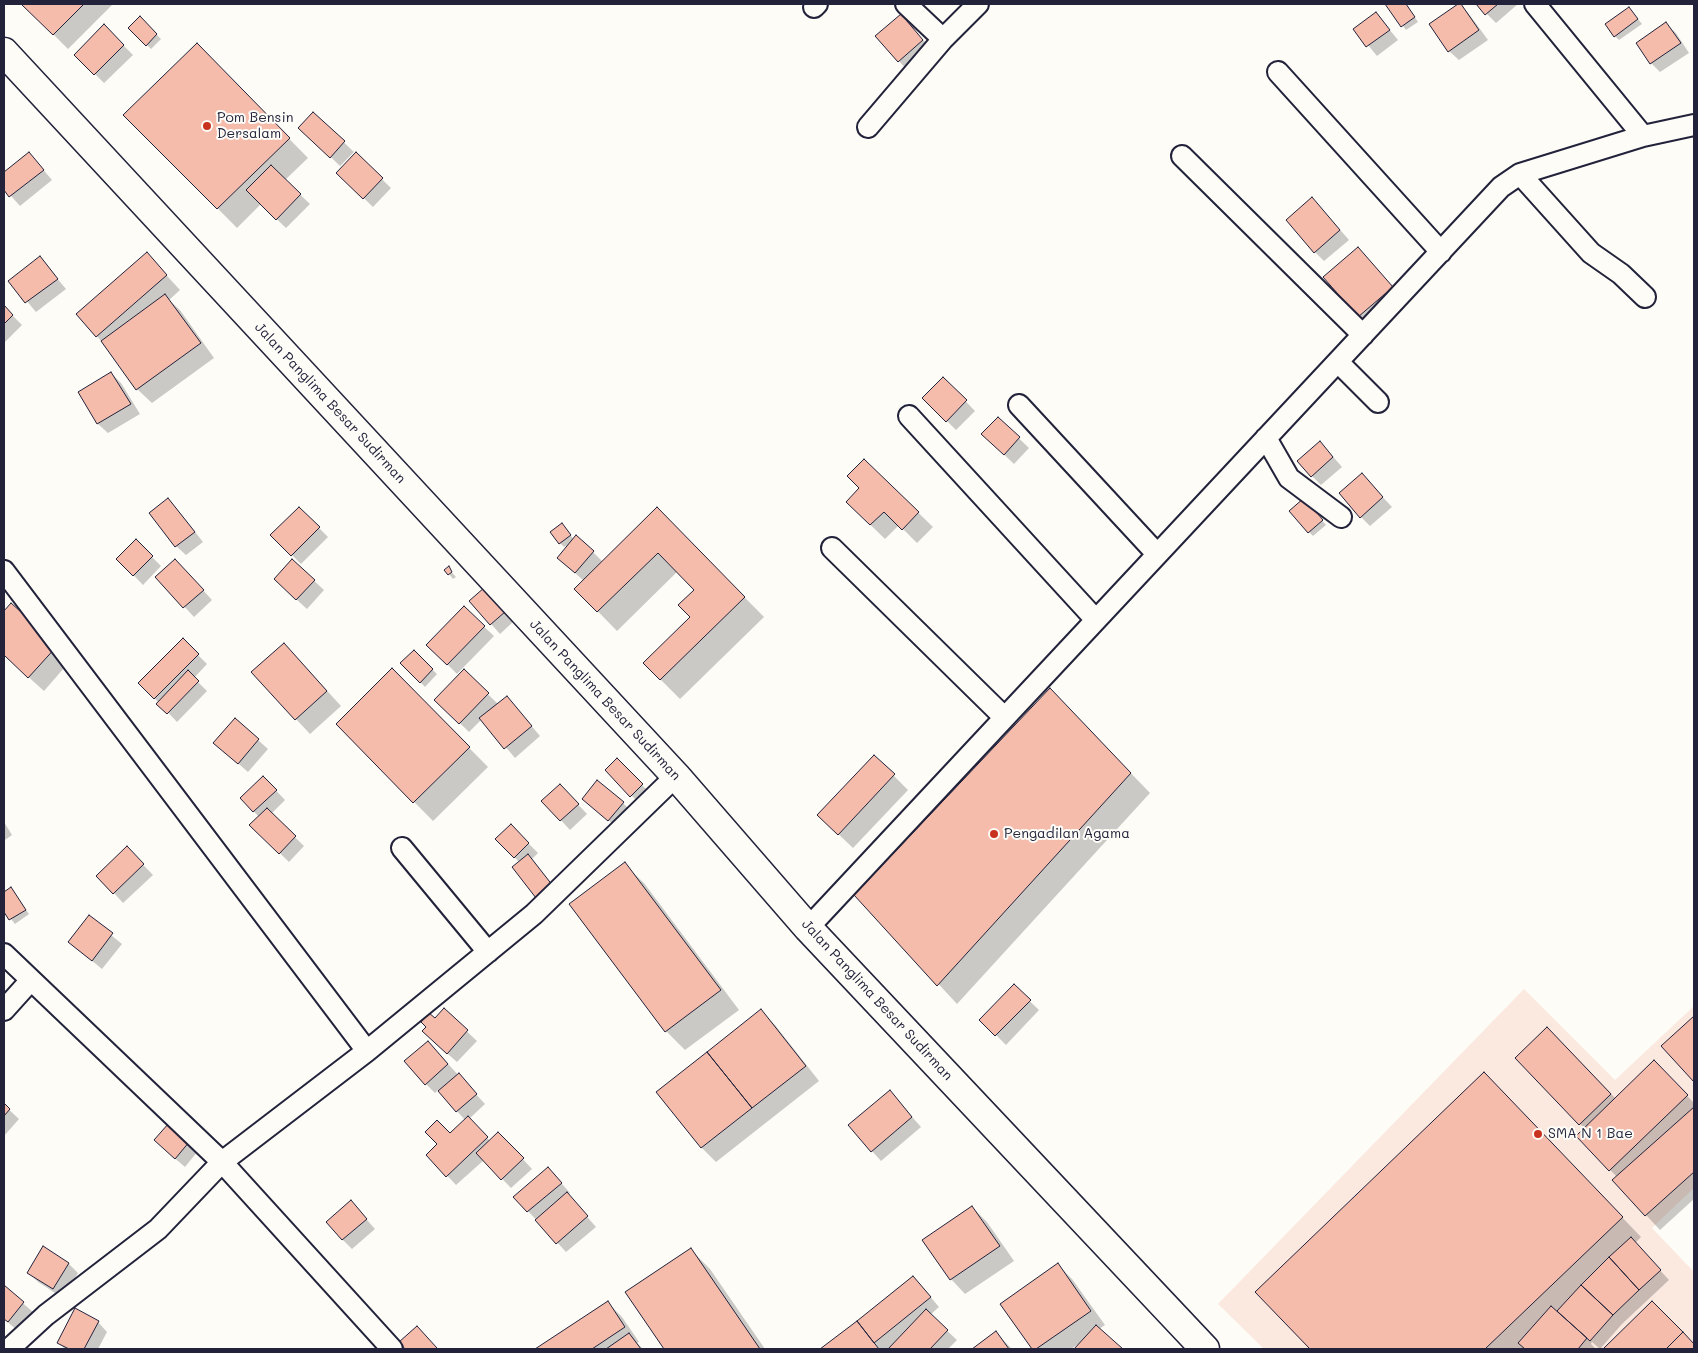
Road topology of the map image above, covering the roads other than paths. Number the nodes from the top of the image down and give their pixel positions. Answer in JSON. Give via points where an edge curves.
{"nodes":[{"id":1,"x":906,"y":4,"type":"edge"},
{"id":2,"x":978,"y":4,"type":"edge"},
{"id":3,"x":1535,"y":4,"type":"edge"},
{"id":4,"x":943,"y":39,"type":"junction"},
{"id":5,"x":4,"y":53,"type":"edge"},
{"id":6,"x":1278,"y":72,"type":"dead end"},
{"id":7,"x":1694,"y":125,"type":"edge"},
{"id":8,"x":868,"y":127,"type":"dead end"},
{"id":9,"x":1644,"y":136,"type":"junction"},
{"id":10,"x":1182,"y":156,"type":"dead end"},
{"id":11,"x":1520,"y":174,"type":"junction"},
{"id":12,"x":1441,"y":252,"type":"junction"},
{"id":13,"x":1645,"y":297,"type":"dead end"},
{"id":14,"x":1363,"y":335,"type":"junction"},
{"id":15,"x":1338,"y":362,"type":"junction"},
{"id":16,"x":1378,"y":402,"type":"dead end"},
{"id":17,"x":1019,"y":405,"type":"dead end"},
{"id":18,"x":909,"y":416,"type":"dead end"},
{"id":19,"x":1266,"y":438,"type":"junction"},
{"id":20,"x":1341,"y":517,"type":"dead end"},
{"id":21,"x":832,"y":548,"type":"dead end"},
{"id":22,"x":1157,"y":554,"type":"junction"},
{"id":23,"x":4,"y":571,"type":"edge"},
{"id":24,"x":1096,"y":620,"type":"junction"},
{"id":25,"x":1004,"y":717,"type":"junction"},
{"id":26,"x":676,"y":776,"type":"junction"},
{"id":27,"x":402,"y":848,"type":"dead end"},
{"id":28,"x":808,"y":928,"type":"junction"},
{"id":29,"x":488,"y":952,"type":"junction"},
{"id":30,"x":4,"y":954,"type":"edge"},
{"id":31,"x":31,"y":980,"type":"junction"},
{"id":32,"x":4,"y":1010,"type":"edge"},
{"id":33,"x":367,"y":1051,"type":"junction"},
{"id":34,"x":222,"y":1162,"type":"junction"},
{"id":35,"x":13,"y":1348,"type":"edge"},
{"id":36,"x":392,"y":1349,"type":"edge"},
{"id":37,"x":1205,"y":1349,"type":"edge"}],
"edges":[{"from":1,"to":4,"type":"street"},
{"from":2,"to":4,"type":"street"},
{"from":3,"to":9,"type":"street"},
{"from":4,"to":8,"type":"street"},
{"from":5,"to":26,"type":"main road","name":"Jalan Panglima Besar Sudirman"},
{"from":6,"to":12,"type":"street"},
{"from":7,"to":9,"type":"street"},
{"from":9,"to":11,"type":"street"},
{"from":10,"to":14,"type":"street"},
{"from":11,"to":12,"type":"street","via":[[1501,187]]},
{"from":11,"to":13,"type":"street","via":[[1591,253],[1621,274]]},
{"from":12,"to":14,"type":"street"},
{"from":14,"to":15,"type":"street"},
{"from":15,"to":16,"type":"street"},
{"from":15,"to":19,"type":"street"},
{"from":17,"to":22,"type":"street"},
{"from":18,"to":24,"type":"street"},
{"from":19,"to":20,"type":"street","via":[[1289,478]]},
{"from":19,"to":22,"type":"street"},
{"from":21,"to":25,"type":"street"},
{"from":22,"to":24,"type":"street"},
{"from":23,"to":33,"type":"street"},
{"from":24,"to":25,"type":"street"},
{"from":25,"to":28,"type":"street"},
{"from":26,"to":28,"type":"main road","name":"Jalan Panglima Besar Sudirman"},
{"from":26,"to":29,"type":"street","via":[[534,914]]},
{"from":27,"to":29,"type":"street"},
{"from":28,"to":37,"type":"main road","name":"Jalan Panglima Besar Sudirman"},
{"from":29,"to":33,"type":"street"},
{"from":30,"to":31,"type":"street"},
{"from":31,"to":32,"type":"street"},
{"from":31,"to":34,"type":"street"},
{"from":33,"to":34,"type":"street"},
{"from":34,"to":35,"type":"street","via":[[158,1228],[46,1315]]},
{"from":34,"to":36,"type":"street"}]}
